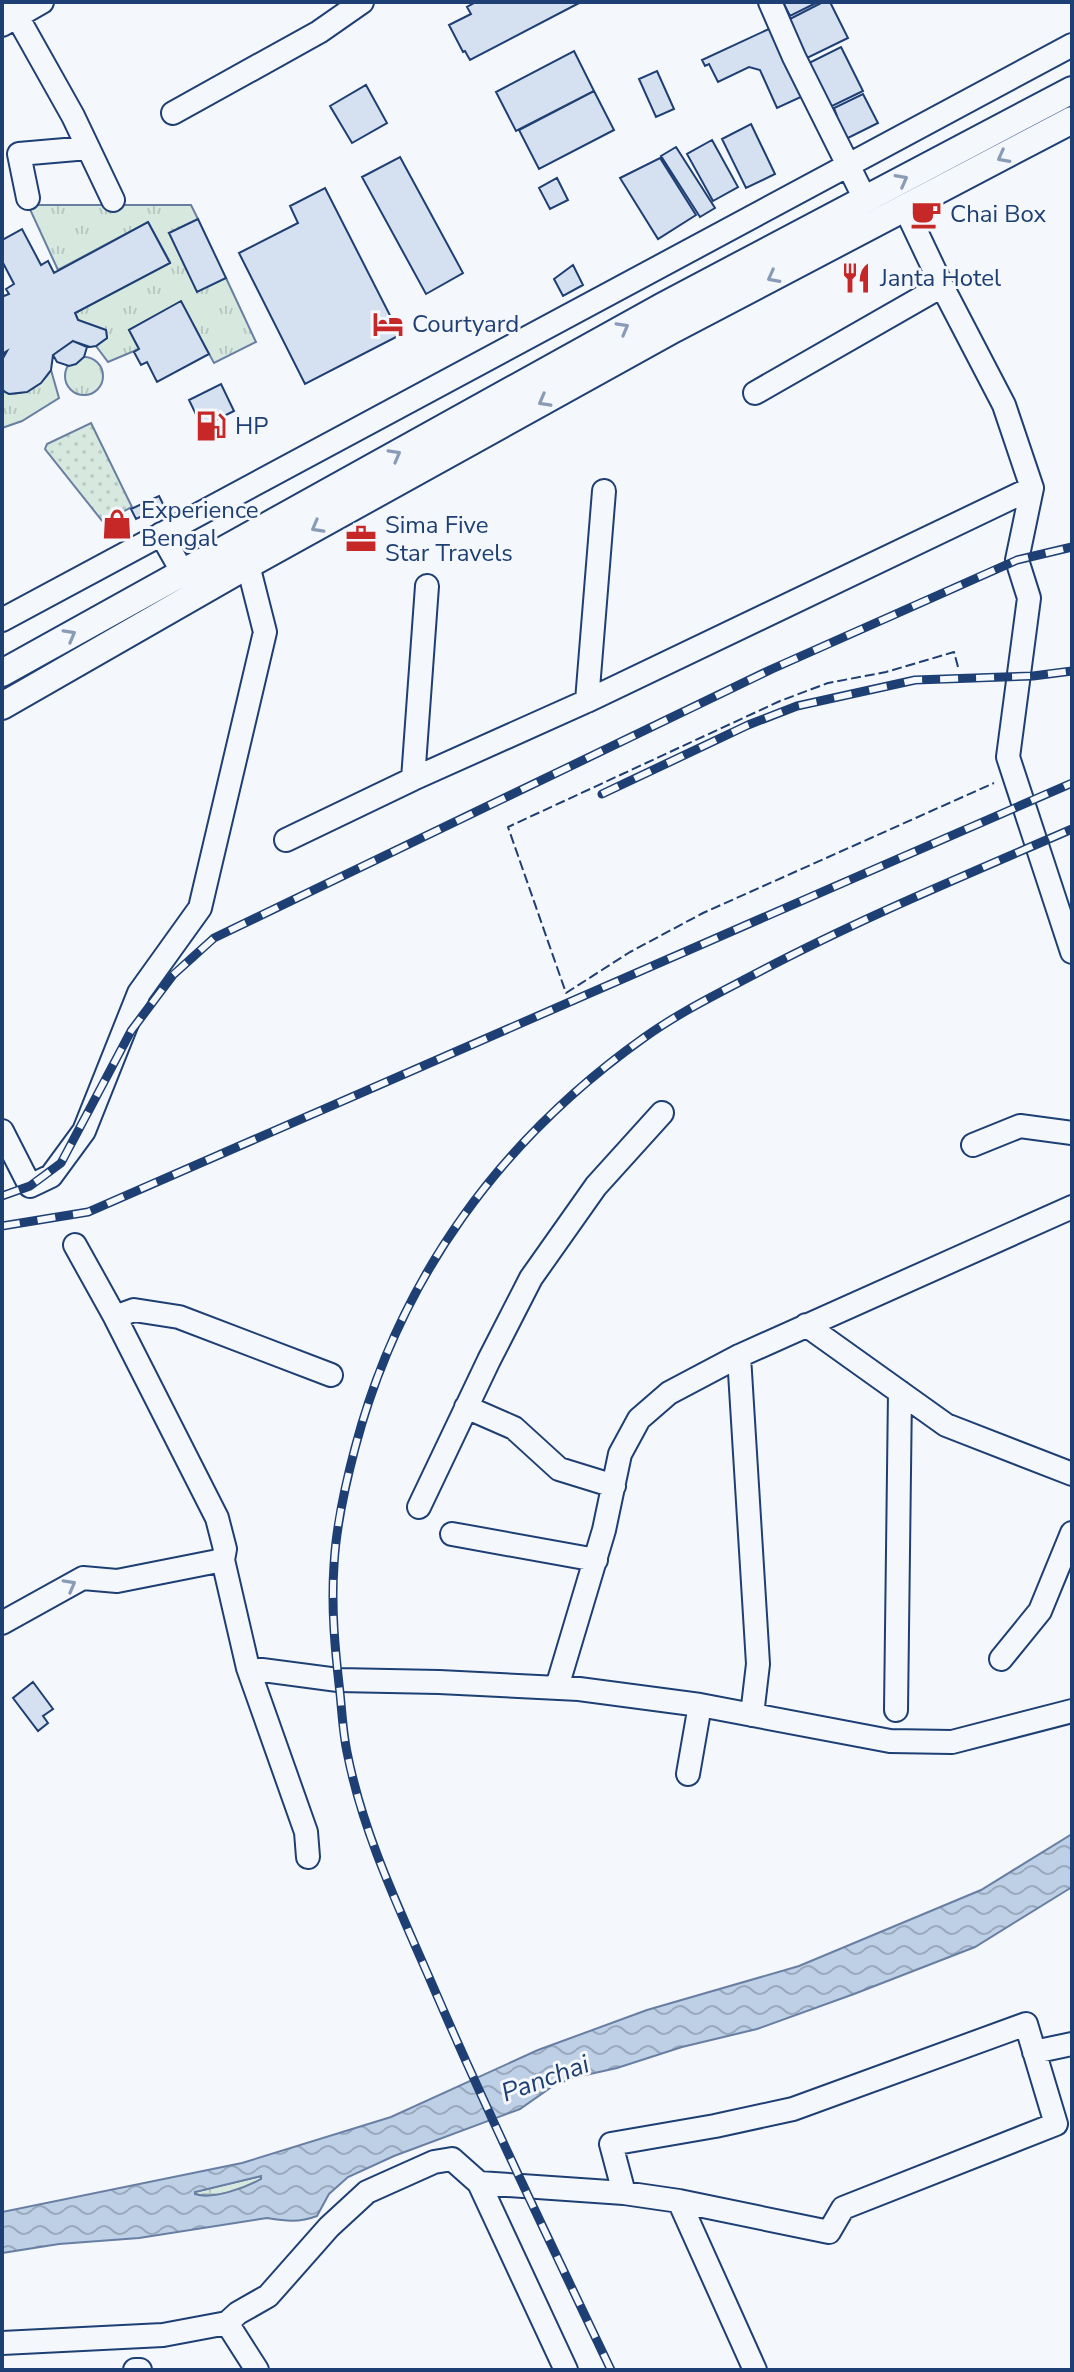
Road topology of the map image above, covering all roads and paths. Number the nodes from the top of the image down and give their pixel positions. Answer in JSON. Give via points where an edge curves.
{"nodes":[{"id":1,"x":42,"y":2,"type":"edge"},
{"id":2,"x":362,"y":2,"type":"edge"},
{"id":3,"x":770,"y":2,"type":"edge"},
{"id":4,"x":9,"y":14,"type":"edge"},
{"id":5,"x":1072,"y":45,"type":"edge"},
{"id":6,"x":1072,"y":90,"type":"edge"},
{"id":7,"x":173,"y":113,"type":"dead end"},
{"id":8,"x":1072,"y":120,"type":"edge"},
{"id":9,"x":88,"y":148,"type":"junction"},
{"id":10,"x":847,"y":166,"type":"junction"},
{"id":11,"x":28,"y":198,"type":"dead end"},
{"id":12,"x":113,"y":200,"type":"dead end"},
{"id":13,"x":905,"y":208,"type":"junction"},
{"id":14,"x":872,"y":211,"type":"junction"},
{"id":15,"x":942,"y":286,"type":"junction"},
{"id":16,"x":755,"y":393,"type":"dead end"},
{"id":17,"x":1032,"y":488,"type":"junction"},
{"id":18,"x":604,"y":491,"type":"dead end"},
{"id":19,"x":161,"y":534,"type":"junction"},
{"id":20,"x":248,"y":565,"type":"junction"},
{"id":21,"x":189,"y":584,"type":"junction"},
{"id":22,"x":427,"y":586,"type":"dead end"},
{"id":23,"x":2,"y":620,"type":"edge"},
{"id":24,"x":2,"y":673,"type":"edge"},
{"id":25,"x":587,"y":701,"type":"junction"},
{"id":26,"x":2,"y":706,"type":"edge"},
{"id":27,"x":413,"y":779,"type":"junction"},
{"id":28,"x":286,"y":840,"type":"dead end"},
{"id":29,"x":1072,"y":952,"type":"edge"},
{"id":30,"x":662,"y":1113,"type":"dead end"},
{"id":31,"x":2,"y":1131,"type":"edge"},
{"id":32,"x":1072,"y":1133,"type":"edge"},
{"id":33,"x":973,"y":1145,"type":"dead end"},
{"id":34,"x":1072,"y":1207,"type":"edge"},
{"id":35,"x":75,"y":1245,"type":"dead end"},
{"id":36,"x":115,"y":1317,"type":"junction"},
{"id":37,"x":806,"y":1325,"type":"junction"},
{"id":38,"x":739,"y":1356,"type":"junction"},
{"id":39,"x":331,"y":1375,"type":"dead end"},
{"id":40,"x":900,"y":1392,"type":"junction"},
{"id":41,"x":466,"y":1407,"type":"junction"},
{"id":42,"x":1072,"y":1474,"type":"edge"},
{"id":43,"x":614,"y":1486,"type":"junction"},
{"id":44,"x":419,"y":1507,"type":"dead end"},
{"id":45,"x":1072,"y":1533,"type":"edge"},
{"id":46,"x":452,"y":1534,"type":"dead end"},
{"id":47,"x":223,"y":1560,"type":"junction"},
{"id":48,"x":596,"y":1560,"type":"junction"},
{"id":49,"x":2,"y":1623,"type":"edge"},
{"id":50,"x":1001,"y":1659,"type":"dead end"},
{"id":51,"x":248,"y":1668,"type":"junction"},
{"id":52,"x":557,"y":1687,"type":"junction"},
{"id":53,"x":700,"y":1705,"type":"junction"},
{"id":54,"x":896,"y":1710,"type":"dead end"},
{"id":55,"x":1072,"y":1711,"type":"edge"},
{"id":56,"x":752,"y":1715,"type":"junction"},
{"id":57,"x":688,"y":1774,"type":"dead end"},
{"id":58,"x":308,"y":1857,"type":"dead end"},
{"id":59,"x":1072,"y":2044,"type":"edge"},
{"id":60,"x":1034,"y":2052,"type":"junction"},
{"id":61,"x":1063,"y":2113,"type":"edge"},
{"id":62,"x":479,"y":2183,"type":"junction"},
{"id":63,"x":624,"y":2193,"type":"junction"},
{"id":64,"x":679,"y":2201,"type":"junction"},
{"id":65,"x":227,"y":2323,"type":"junction"},
{"id":66,"x":2,"y":2343,"type":"edge"},
{"id":67,"x":257,"y":2370,"type":"edge"},
{"id":68,"x":566,"y":2370,"type":"edge"},
{"id":69,"x":755,"y":2370,"type":"edge"}],
"edges":[{"from":1,"to":4,"type":"street"},
{"from":2,"to":7,"type":"street","via":[[319,32]]},
{"from":3,"to":10,"type":"street"},
{"from":4,"to":9,"type":"street"},
{"from":5,"to":10,"type":"street"},
{"from":14,"to":6,"type":"main road","one_way":true},
{"from":8,"to":13,"type":"main road","one_way":true},
{"from":9,"to":11,"type":"street","via":[[19,154]]},
{"from":9,"to":12,"type":"street"},
{"from":10,"to":14,"type":"street"},
{"from":10,"to":19,"type":"street"},
{"from":13,"to":14,"type":"main road"},
{"from":13,"to":15,"type":"street"},
{"from":14,"to":20,"type":"main road","one_way":true,"via":[[674,329]]},
{"from":21,"to":14,"type":"main road","one_way":true,"via":[[663,306]]},
{"from":15,"to":16,"type":"street"},
{"from":15,"to":17,"type":"street","via":[[1004,405]]},
{"from":17,"to":25,"type":"street"},
{"from":17,"to":29,"type":"street","via":[[1017,560],[1029,598],[1008,757]]},
{"from":18,"to":25,"type":"street"},
{"from":19,"to":21,"type":"street"},
{"from":19,"to":23,"type":"street"},
{"from":20,"to":21,"type":"main road"},
{"from":20,"to":31,"type":"street","via":[[265,632],[200,908],[139,993],[84,1131],[51,1176],[30,1186]]},
{"from":24,"to":21,"type":"main road","one_way":true},
{"from":21,"to":26,"type":"main road"},
{"from":22,"to":27,"type":"street"},
{"from":25,"to":27,"type":"street"},
{"from":27,"to":28,"type":"street"},
{"from":30,"to":41,"type":"street","via":[[596,1186],[531,1278]]},
{"from":32,"to":33,"type":"street","via":[[1020,1126]]},
{"from":34,"to":37,"type":"street"},
{"from":35,"to":36,"type":"street"},
{"from":36,"to":39,"type":"street","via":[[134,1310],[179,1317]]},
{"from":36,"to":47,"type":"street","via":[[217,1518]]},
{"from":37,"to":38,"type":"street"},
{"from":37,"to":40,"type":"street"},
{"from":38,"to":43,"type":"street","via":[[669,1393],[639,1419],[620,1454]]},
{"from":38,"to":56,"type":"street","via":[[758,1664]]},
{"from":40,"to":42,"type":"street","via":[[946,1425]]},
{"from":40,"to":54,"type":"street"},
{"from":41,"to":43,"type":"street","via":[[514,1428],[559,1469]]},
{"from":41,"to":44,"type":"street"},
{"from":43,"to":48,"type":"street"},
{"from":45,"to":50,"type":"street","via":[[1040,1611]]},
{"from":46,"to":48,"type":"street"},
{"from":49,"to":47,"type":"street","one_way":true,"via":[[83,1578],[117,1581]]},
{"from":47,"to":51,"type":"street"},
{"from":48,"to":52,"type":"street"},
{"from":51,"to":52,"type":"street","via":[[338,1680]]},
{"from":51,"to":58,"type":"street","via":[[306,1832]]},
{"from":52,"to":53,"type":"street"},
{"from":53,"to":56,"type":"street"},
{"from":53,"to":57,"type":"street"},
{"from":55,"to":56,"type":"street","via":[[952,1742],[890,1741]]},
{"from":59,"to":60,"type":"street"},
{"from":60,"to":61,"type":"street"},
{"from":60,"to":63,"type":"street","via":[[1026,2024],[793,2109],[611,2144]]},
{"from":61,"to":64,"type":"street","via":[[1056,2124],[843,2208],[829,2232]]},
{"from":62,"to":63,"type":"street"},
{"from":62,"to":65,"type":"street","via":[[452,2159],[367,2192],[268,2296]]},
{"from":62,"to":68,"type":"street"},
{"from":63,"to":64,"type":"street"},
{"from":64,"to":69,"type":"street"},
{"from":65,"to":66,"type":"street","via":[[163,2335]]},
{"from":65,"to":67,"type":"street"}]}
